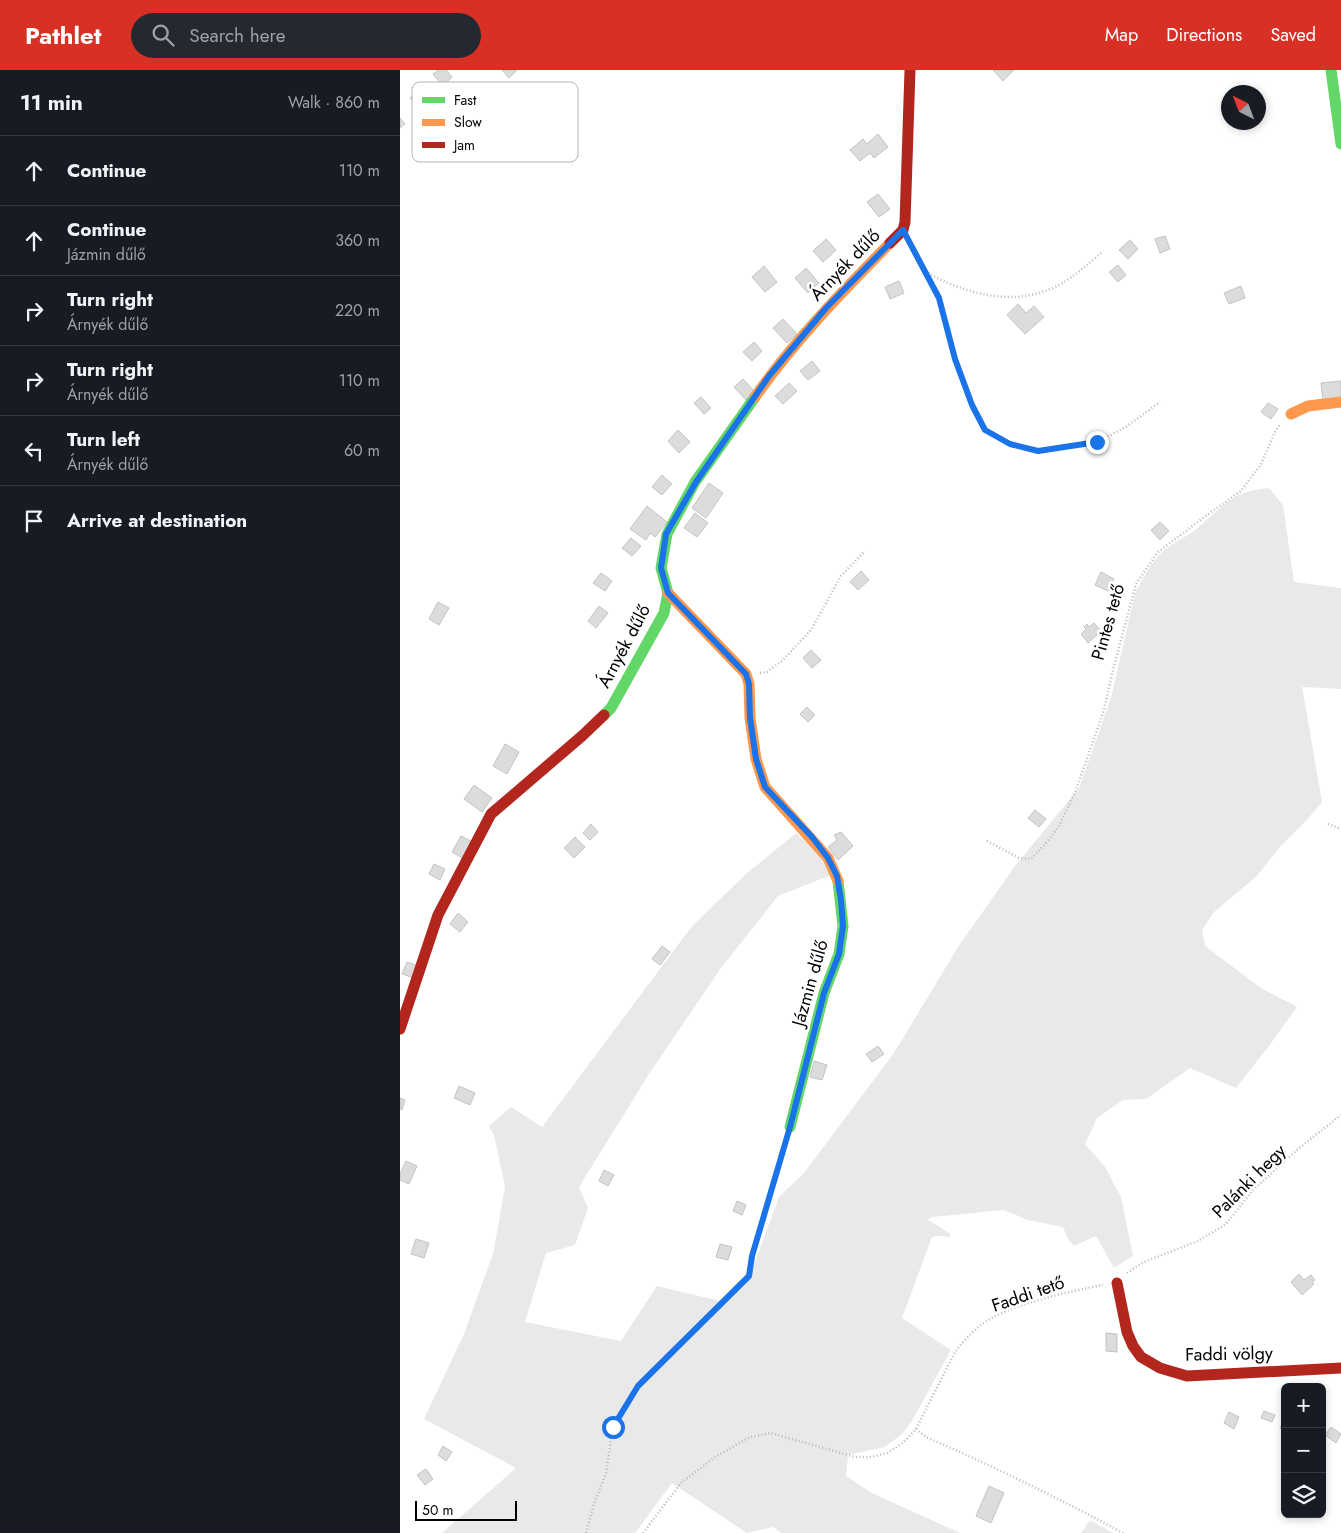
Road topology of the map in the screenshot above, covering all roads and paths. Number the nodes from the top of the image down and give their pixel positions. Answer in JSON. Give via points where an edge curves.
{"nodes":[{"id":1,"x":910,"y":70,"type":"edge"},
{"id":2,"x":1331,"y":70,"type":"edge"},
{"id":3,"x":1341,"y":144,"type":"edge"},
{"id":4,"x":903,"y":230,"type":"junction"},
{"id":5,"x":1101,"y":253,"type":"dead end"},
{"id":6,"x":922,"y":267,"type":"junction"},
{"id":7,"x":1160,"y":402,"type":"dead end"},
{"id":8,"x":1341,"y":402,"type":"edge"},
{"id":9,"x":1291,"y":414,"type":"joint"},
{"id":10,"x":865,"y":551,"type":"dead end"},
{"id":11,"x":668,"y":593,"type":"junction"},
{"id":12,"x":746,"y":674,"type":"junction"},
{"id":13,"x":1328,"y":824,"type":"dead end"},
{"id":14,"x":1341,"y":829,"type":"edge"},
{"id":15,"x":987,"y":841,"type":"dead end"},
{"id":16,"x":400,"y":1029,"type":"edge"},
{"id":17,"x":1341,"y":1115,"type":"edge"},
{"id":18,"x":790,"y":1127,"type":"joint"},
{"id":19,"x":1117,"y":1283,"type":"junction"},
{"id":20,"x":1341,"y":1368,"type":"edge"},
{"id":21,"x":916,"y":1429,"type":"junction"},
{"id":22,"x":586,"y":1533,"type":"edge"},
{"id":23,"x":643,"y":1533,"type":"edge"},
{"id":24,"x":1123,"y":1533,"type":"edge"}],
"edges":[{"from":1,"to":4,"type":"street","name":"Árnyék dűlő"},
{"from":2,"to":3,"type":"street"},
{"from":4,"to":6,"type":"path","name":"Árnyék dűlő"},
{"from":4,"to":11,"type":"street","name":"Árnyék dűlő","via":[[826,308],[769,376],[696,482],[666,534],[661,568]]},
{"from":5,"to":6,"type":"path","via":[[1068,281],[1027,296],[993,297],[950,284]]},
{"from":6,"to":7,"type":"path","name":"Árnyék dűlő","via":[[939,298],[955,359],[985,430],[1010,444],[1038,451],[1069,447],[1097,442],[1126,427]]},
{"from":8,"to":9,"type":"street","via":[[1308,406]]},
{"from":9,"to":15,"type":"path","name":"Pintes tető","via":[[1276,430],[1261,464],[1242,491],[1158,552],[1136,584],[1104,710],[1076,790],[1059,826],[1031,859],[1019,858]]},
{"from":10,"to":12,"type":"path","via":[[841,576],[811,630],[793,650],[767,672]]},
{"from":11,"to":12,"type":"street"},
{"from":11,"to":16,"type":"street","name":"Árnyék dűlő","via":[[664,612],[611,708],[491,814],[438,915]]},
{"from":12,"to":18,"type":"street","name":"Jázmin dűlő","via":[[756,759],[765,787],[828,858],[837,876],[841,900],[843,926],[839,954],[824,993]]},
{"from":13,"to":14,"type":"path"},
{"from":17,"to":19,"type":"path","name":"Palánki hegy","via":[[1253,1190],[1226,1224],[1198,1241],[1131,1269]]},
{"from":18,"to":22,"type":"path","via":[[749,1276],[638,1386],[613,1427],[606,1473]]},
{"from":19,"to":20,"type":"street","name":"Faddi völgy","via":[[1133,1346],[1141,1357],[1160,1368],[1187,1376]]},
{"from":19,"to":21,"type":"path","name":"Faddi tető","via":[[1080,1289],[1015,1308],[982,1324],[954,1354]]},
{"from":21,"to":23,"type":"path","name":"Faddi tető","via":[[887,1453],[871,1457],[855,1457],[772,1432],[750,1437],[715,1457],[681,1483]]},
{"from":21,"to":24,"type":"path"}]}
